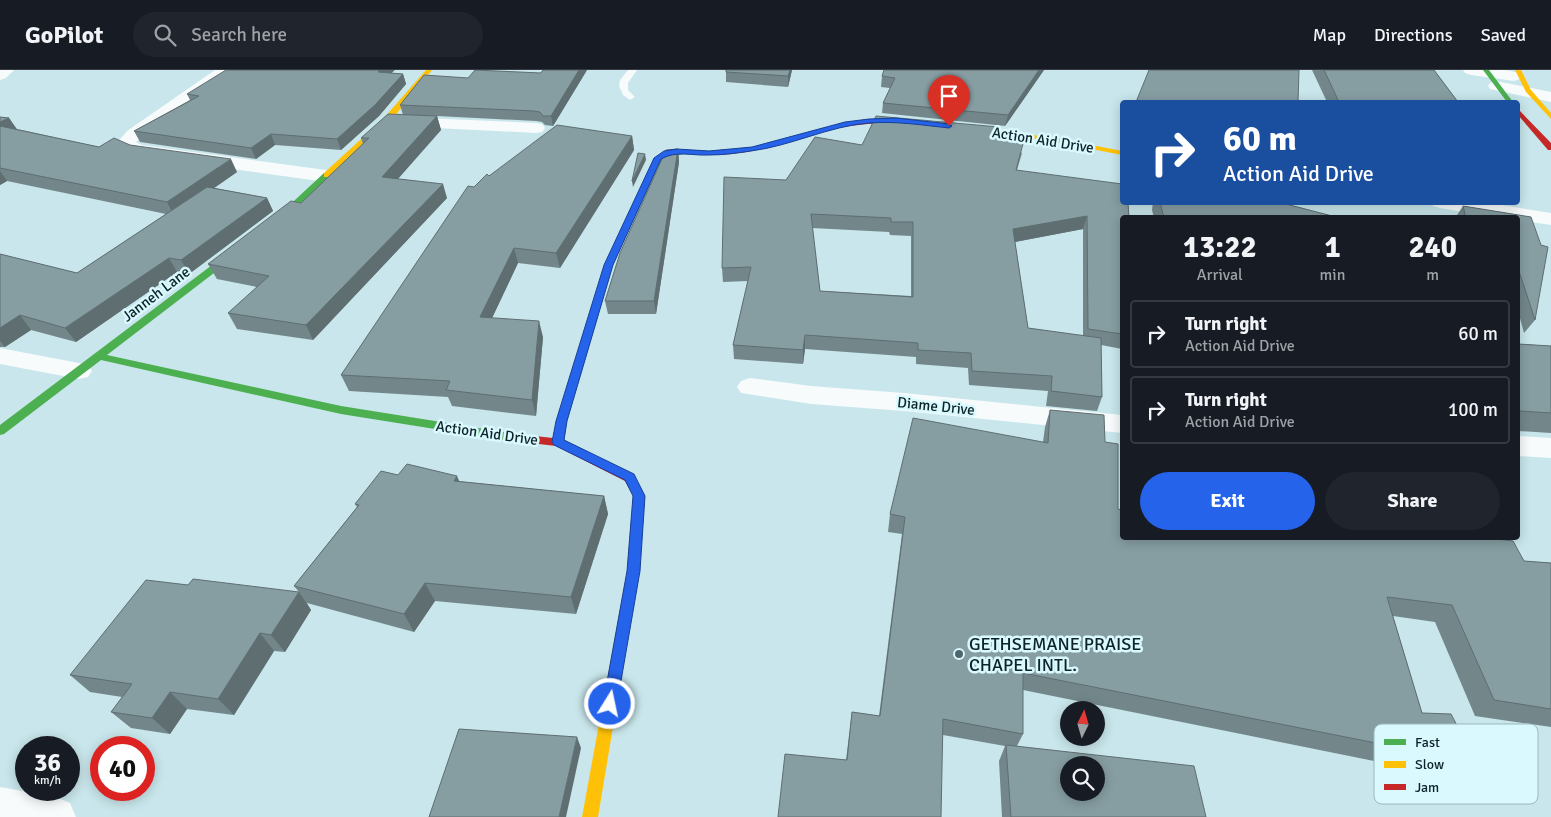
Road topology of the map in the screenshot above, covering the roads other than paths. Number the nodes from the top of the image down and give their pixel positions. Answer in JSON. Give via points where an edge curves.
{"nodes":[{"id":1,"x":6,"y":70,"type":"edge"},
{"id":2,"x":225,"y":70,"type":"edge"},
{"id":3,"x":429,"y":70,"type":"edge"},
{"id":4,"x":633,"y":70,"type":"edge"},
{"id":5,"x":0,"y":75,"type":"edge"},
{"id":6,"x":1485,"y":75,"type":"edge"},
{"id":7,"x":1522,"y":80,"type":"edge"},
{"id":8,"x":1551,"y":96,"type":"edge"},
{"id":9,"x":630,"y":97,"type":"dead end"},
{"id":10,"x":1508,"y":100,"type":"edge"},
{"id":11,"x":1520,"y":113,"type":"edge"},
{"id":12,"x":1551,"y":117,"type":"edge"},
{"id":13,"x":386,"y":121,"type":"junction"},
{"id":14,"x":922,"y":123,"type":"edge"},
{"id":15,"x":949,"y":126,"type":"edge"},
{"id":16,"x":536,"y":128,"type":"edge"},
{"id":17,"x":1551,"y":148,"type":"edge"},
{"id":18,"x":1120,"y":153,"type":"edge"},
{"id":19,"x":326,"y":176,"type":"junction"},
{"id":20,"x":1458,"y":205,"type":"edge"},
{"id":21,"x":1551,"y":220,"type":"edge"},
{"id":22,"x":0,"y":356,"type":"edge"},
{"id":23,"x":99,"y":356,"type":"junction"},
{"id":24,"x":79,"y":371,"type":"junction"},
{"id":25,"x":750,"y":387,"type":"dead end"},
{"id":26,"x":1120,"y":424,"type":"edge"},
{"id":27,"x":0,"y":431,"type":"edge"},
{"id":28,"x":558,"y":442,"type":"junction"},
{"id":29,"x":1520,"y":446,"type":"edge"},
{"id":30,"x":1551,"y":448,"type":"edge"},
{"id":31,"x":0,"y":806,"type":"edge"},
{"id":32,"x":56,"y":817,"type":"edge"},
{"id":33,"x":590,"y":817,"type":"edge"}],
"edges":[{"from":1,"to":5,"type":"street"},
{"from":2,"to":19,"type":"street","via":[[125,144],[138,150]]},
{"from":3,"to":13,"type":"street","name":"Janneh Lane"},
{"from":4,"to":9,"type":"lane","via":[[624,79],[623,86]]},
{"from":6,"to":7,"type":"street"},
{"from":6,"to":10,"type":"street"},
{"from":7,"to":8,"type":"street"},
{"from":7,"to":12,"type":"street"},
{"from":11,"to":17,"type":"street"},
{"from":13,"to":16,"type":"street"},
{"from":13,"to":19,"type":"street","name":"Janneh Lane"},
{"from":14,"to":28,"type":"street","name":"Action Aid Drive","via":[[869,121],[845,124],[752,149],[709,153],[677,151],[658,158],[609,265]]},
{"from":15,"to":18,"type":"street","name":"Action Aid Drive","via":[[1056,140]]},
{"from":19,"to":23,"type":"street","name":"Janneh Lane","via":[[284,215]]},
{"from":20,"to":21,"type":"street"},
{"from":22,"to":24,"type":"street"},
{"from":23,"to":24,"type":"street","name":"Janneh Lane"},
{"from":23,"to":28,"type":"street","name":"Action Aid Drive","via":[[341,410]]},
{"from":24,"to":27,"type":"street","name":"Janneh Lane"},
{"from":25,"to":26,"type":"street","name":"Diame Drive"},
{"from":28,"to":33,"type":"street","via":[[629,478],[639,496],[633,571]]},
{"from":29,"to":30,"type":"street"},
{"from":31,"to":32,"type":"street"}]}
